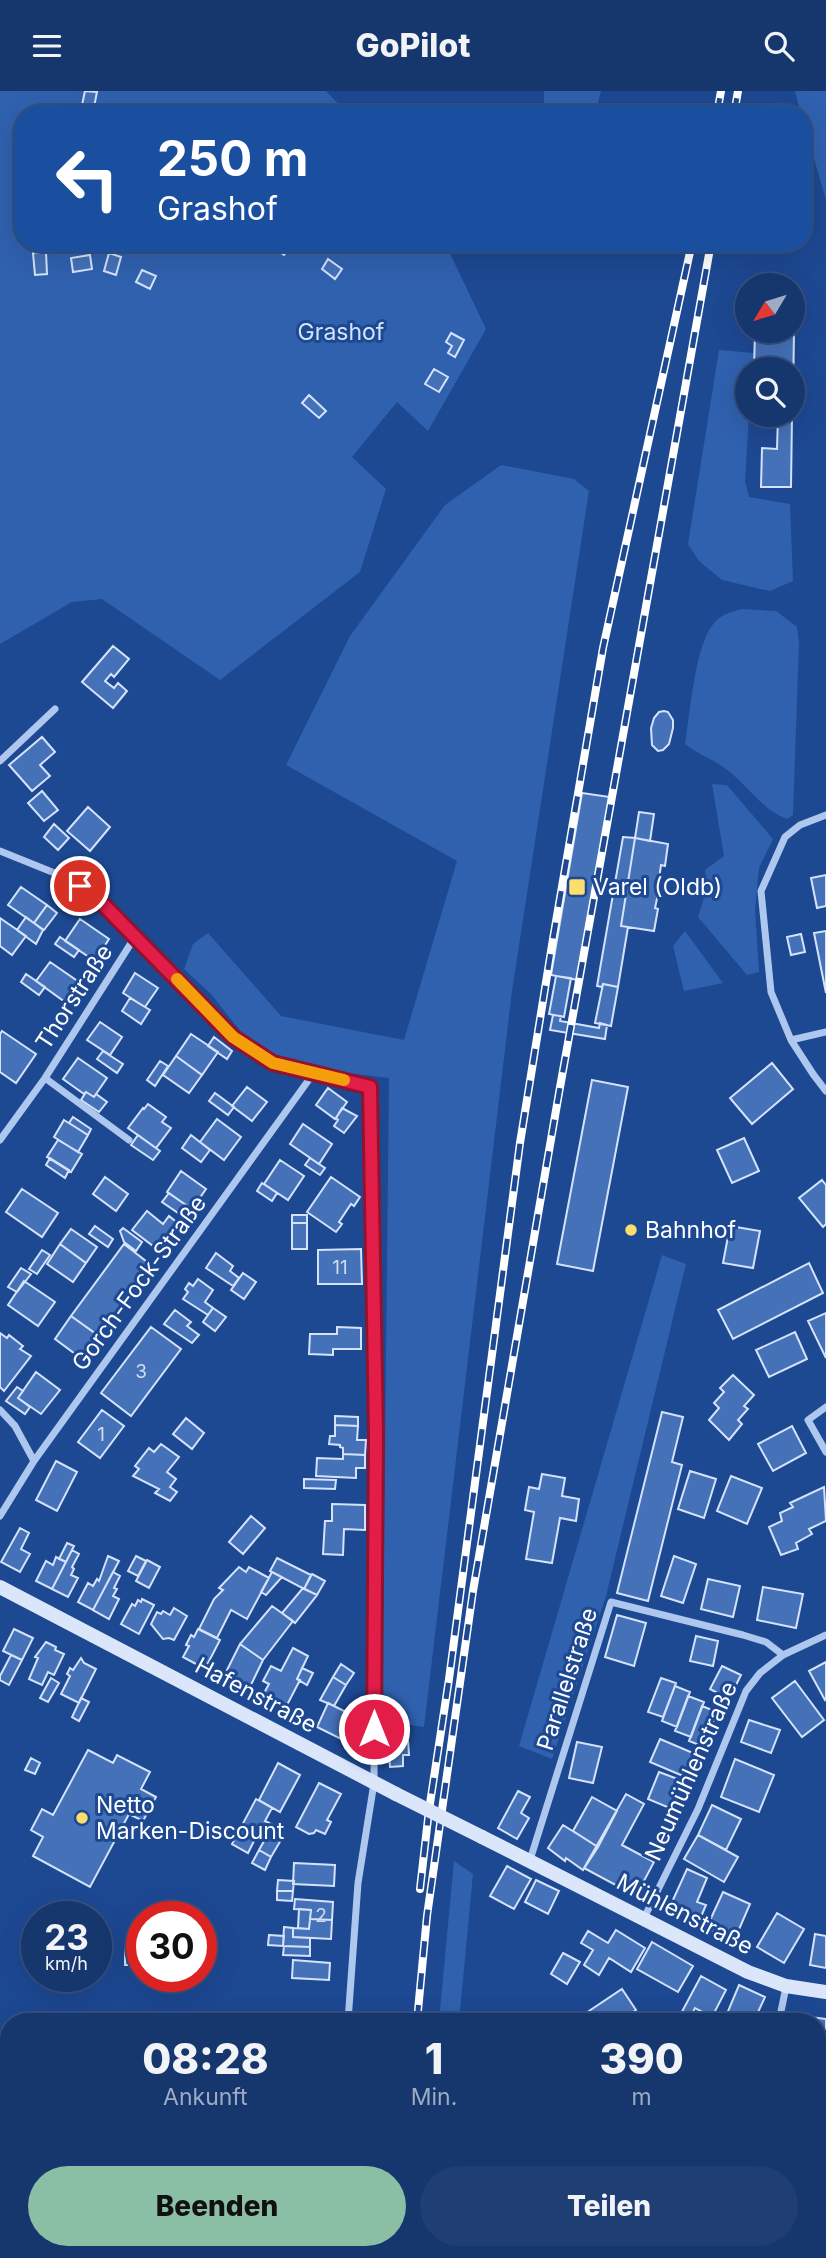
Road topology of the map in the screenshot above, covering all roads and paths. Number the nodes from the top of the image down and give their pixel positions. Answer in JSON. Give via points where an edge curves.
{"nodes":[{"id":1,"x":55,"y":709,"type":"dead end"},
{"id":2,"x":0,"y":761,"type":"edge"},
{"id":3,"x":826,"y":815,"type":"edge"},
{"id":4,"x":0,"y":851,"type":"edge"},
{"id":5,"x":135,"y":937,"type":"junction"},
{"id":6,"x":826,"y":1032,"type":"edge"},
{"id":7,"x":792,"y":1040,"type":"junction"},
{"id":8,"x":313,"y":1074,"type":"junction"},
{"id":9,"x":45,"y":1078,"type":"junction"},
{"id":10,"x":826,"y":1091,"type":"edge"},
{"id":11,"x":0,"y":1140,"type":"edge"},
{"id":12,"x":130,"y":1140,"type":"dead end"},
{"id":13,"x":826,"y":1407,"type":"edge"},
{"id":14,"x":0,"y":1410,"type":"edge"},
{"id":15,"x":826,"y":1452,"type":"edge"},
{"id":16,"x":34,"y":1461,"type":"junction"},
{"id":17,"x":0,"y":1516,"type":"edge"},
{"id":18,"x":0,"y":1587,"type":"edge"},
{"id":19,"x":826,"y":1635,"type":"edge"},
{"id":20,"x":783,"y":1655,"type":"junction"},
{"id":21,"x":374,"y":1783,"type":"junction"},
{"id":22,"x":529,"y":1861,"type":"junction"},
{"id":23,"x":644,"y":1918,"type":"junction"},
{"id":24,"x":786,"y":1986,"type":"junction"},
{"id":25,"x":826,"y":1992,"type":"edge"},
{"id":26,"x":349,"y":2013,"type":"edge"},
{"id":27,"x":781,"y":2013,"type":"edge"}],
"edges":[{"from":1,"to":2,"type":"street"},
{"from":3,"to":7,"type":"street","via":[[785,837],[761,891],[771,992]]},
{"from":4,"to":5,"type":"street","via":[[67,878],[93,894]]},
{"from":5,"to":8,"type":"street","via":[[233,1037],[273,1063]]},
{"from":5,"to":9,"type":"street","name":"Thorstraße"},
{"from":6,"to":7,"type":"street"},
{"from":7,"to":10,"type":"street"},
{"from":8,"to":16,"type":"street","name":"Gorch-Fock-Straße"},
{"from":8,"to":21,"type":"street","via":[[370,1087],[376,1434]]},
{"from":9,"to":11,"type":"street","name":"Thorstraße"},
{"from":9,"to":12,"type":"street","name":"Thorstraße"},
{"from":13,"to":15,"type":"street","via":[[808,1420]]},
{"from":14,"to":16,"type":"street","via":[[15,1426]]},
{"from":16,"to":17,"type":"street","name":"Gorch-Fock-Straße"},
{"from":18,"to":21,"type":"street","name":"Hafenstraße"},
{"from":19,"to":20,"type":"street","name":"Neumühlenstraße"},
{"from":20,"to":22,"type":"street","name":"Parallelstraße","via":[[766,1642],[611,1602]]},
{"from":20,"to":23,"type":"street","name":"Neumühlenstraße","via":[[746,1691],[698,1809]]},
{"from":21,"to":22,"type":"street","name":"Hafenstraße","bridge":true},
{"from":21,"to":26,"type":"street","via":[[358,1883]]},
{"from":22,"to":23,"type":"street","name":"Mühlenstraße"},
{"from":23,"to":24,"type":"street","name":"Mühlenstraße","via":[[748,1972]]},
{"from":24,"to":25,"type":"street","name":"Mühlenstraße"},
{"from":24,"to":27,"type":"street"}]}
